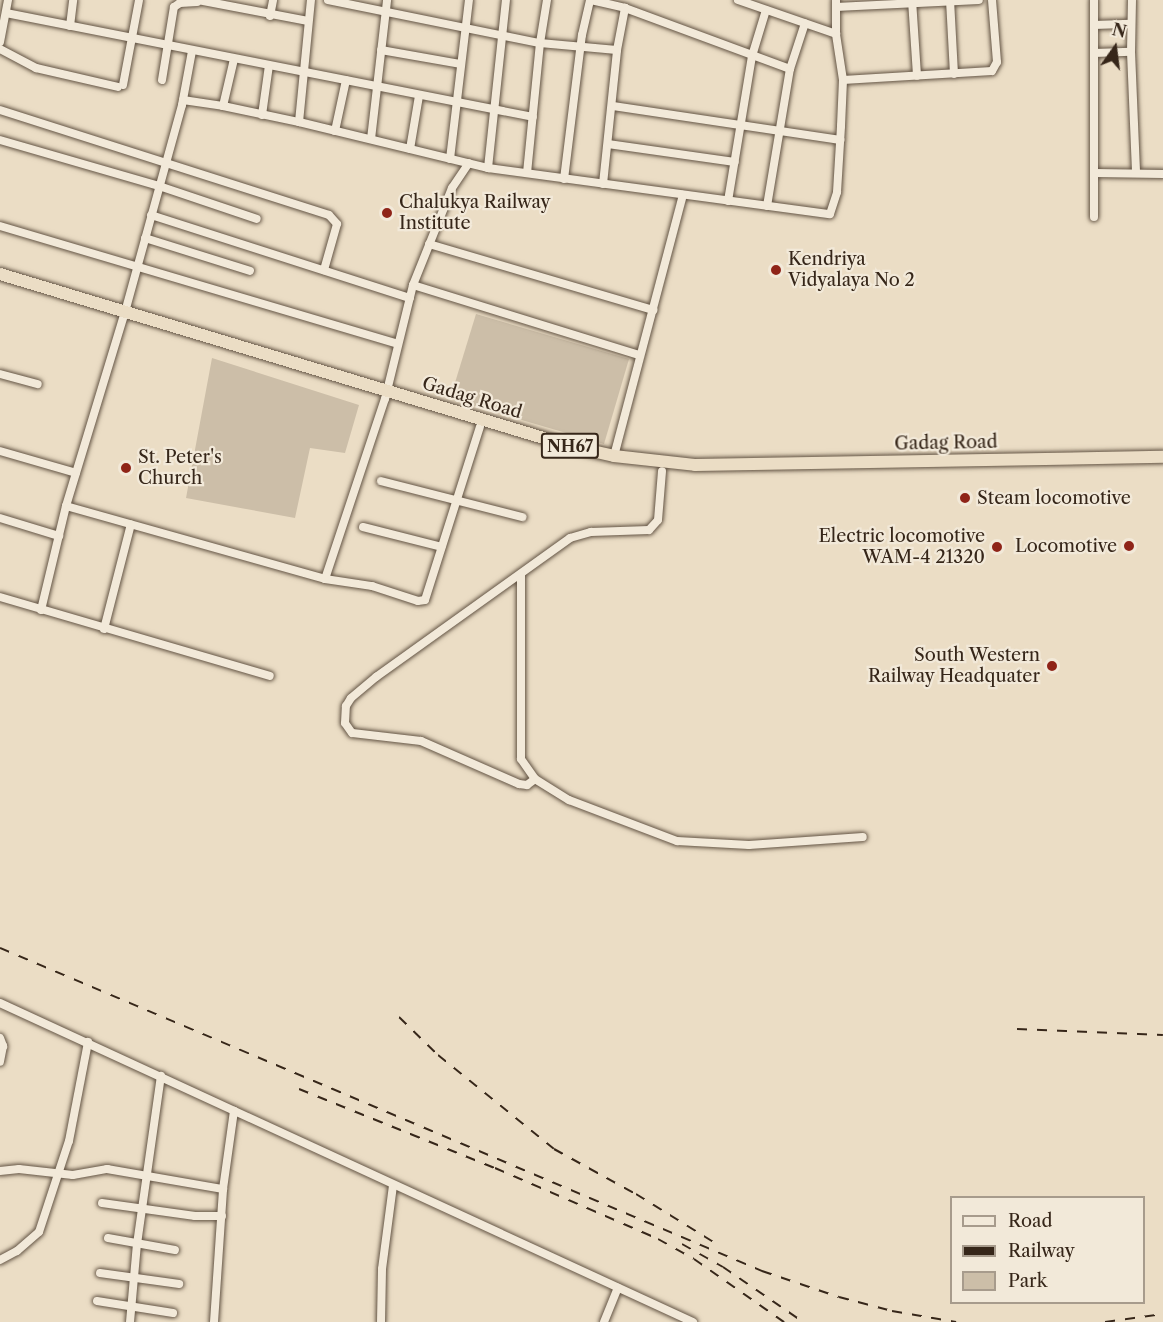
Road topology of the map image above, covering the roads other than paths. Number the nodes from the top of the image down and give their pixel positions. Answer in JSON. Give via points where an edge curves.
{"nodes":[{"id":1,"x":8,"y":0,"type":"edge"},
{"id":2,"x":73,"y":0,"type":"edge"},
{"id":3,"x":139,"y":0,"type":"edge"},
{"id":4,"x":273,"y":0,"type":"edge"},
{"id":5,"x":311,"y":0,"type":"edge"},
{"id":6,"x":328,"y":0,"type":"edge"},
{"id":7,"x":387,"y":0,"type":"edge"},
{"id":8,"x":469,"y":0,"type":"edge"},
{"id":9,"x":506,"y":0,"type":"edge"},
{"id":10,"x":547,"y":0,"type":"edge"},
{"id":11,"x":590,"y":0,"type":"edge"},
{"id":12,"x":634,"y":0,"type":"edge"},
{"id":13,"x":738,"y":0,"type":"edge"},
{"id":14,"x":979,"y":0,"type":"edge"},
{"id":15,"x":992,"y":0,"type":"edge"},
{"id":16,"x":1094,"y":0,"type":"edge"},
{"id":17,"x":1132,"y":0,"type":"edge"},
{"id":18,"x":197,"y":1,"type":"edge"},
{"id":19,"x":950,"y":1,"type":"edge"},
{"id":20,"x":347,"y":2,"type":"edge"},
{"id":21,"x":912,"y":2,"type":"edge"},
{"id":22,"x":836,"y":3,"type":"edge"},
{"id":23,"x":873,"y":3,"type":"edge"},
{"id":24,"x":628,"y":9,"type":"junction"},
{"id":25,"x":766,"y":10,"type":"junction"},
{"id":26,"x":385,"y":12,"type":"junction"},
{"id":27,"x":6,"y":13,"type":"junction"},
{"id":28,"x":270,"y":16,"type":"junction"},
{"id":29,"x":308,"y":21,"type":"junction"},
{"id":30,"x":805,"y":23,"type":"junction"},
{"id":31,"x":1131,"y":24,"type":"junction"},
{"id":32,"x":1094,"y":25,"type":"junction"},
{"id":33,"x":70,"y":26,"type":"junction"},
{"id":34,"x":464,"y":28,"type":"junction"},
{"id":35,"x":836,"y":34,"type":"junction"},
{"id":36,"x":501,"y":36,"type":"junction"},
{"id":37,"x":132,"y":39,"type":"junction"},
{"id":38,"x":0,"y":42,"type":"edge"},
{"id":39,"x":540,"y":43,"type":"junction"},
{"id":40,"x":165,"y":45,"type":"junction"},
{"id":41,"x":580,"y":48,"type":"junction"},
{"id":42,"x":0,"y":49,"type":"edge"},
{"id":43,"x":381,"y":50,"type":"junction"},
{"id":44,"x":616,"y":50,"type":"junction"},
{"id":45,"x":192,"y":51,"type":"junction"},
{"id":46,"x":1131,"y":52,"type":"junction"},
{"id":47,"x":1094,"y":53,"type":"junction"},
{"id":48,"x":752,"y":56,"type":"junction"},
{"id":49,"x":234,"y":59,"type":"junction"},
{"id":50,"x":460,"y":64,"type":"junction"},
{"id":51,"x":269,"y":65,"type":"junction"},
{"id":52,"x":790,"y":69,"type":"junction"},
{"id":53,"x":305,"y":72,"type":"junction"},
{"id":54,"x":954,"y":74,"type":"junction"},
{"id":55,"x":916,"y":76,"type":"junction"},
{"id":56,"x":162,"y":80,"type":"dead end"},
{"id":57,"x":346,"y":80,"type":"junction"},
{"id":58,"x":843,"y":80,"type":"junction"},
{"id":59,"x":378,"y":87,"type":"junction"},
{"id":60,"x":419,"y":96,"type":"junction"},
{"id":61,"x":183,"y":100,"type":"junction"},
{"id":62,"x":456,"y":103,"type":"junction"},
{"id":63,"x":223,"y":106,"type":"junction"},
{"id":64,"x":613,"y":106,"type":"junction"},
{"id":65,"x":0,"y":110,"type":"edge"},
{"id":66,"x":494,"y":111,"type":"junction"},
{"id":67,"x":262,"y":115,"type":"junction"},
{"id":68,"x":533,"y":117,"type":"junction"},
{"id":69,"x":299,"y":122,"type":"junction"},
{"id":70,"x":740,"y":126,"type":"junction"},
{"id":71,"x":335,"y":131,"type":"junction"},
{"id":72,"x":780,"y":132,"type":"junction"},
{"id":73,"x":371,"y":139,"type":"junction"},
{"id":74,"x":0,"y":140,"type":"edge"},
{"id":75,"x":840,"y":140,"type":"junction"},
{"id":76,"x":608,"y":144,"type":"junction"},
{"id":77,"x":410,"y":149,"type":"junction"},
{"id":78,"x":450,"y":159,"type":"junction"},
{"id":79,"x":166,"y":161,"type":"junction"},
{"id":80,"x":735,"y":162,"type":"junction"},
{"id":81,"x":469,"y":164,"type":"junction"},
{"id":82,"x":488,"y":168,"type":"junction"},
{"id":83,"x":1095,"y":173,"type":"junction"},
{"id":84,"x":1136,"y":173,"type":"junction"},
{"id":85,"x":527,"y":174,"type":"junction"},
{"id":86,"x":1163,"y":174,"type":"edge"},
{"id":87,"x":564,"y":179,"type":"junction"},
{"id":88,"x":603,"y":184,"type":"junction"},
{"id":89,"x":159,"y":186,"type":"junction"},
{"id":90,"x":682,"y":195,"type":"junction"},
{"id":91,"x":728,"y":201,"type":"junction"},
{"id":92,"x":767,"y":206,"type":"junction"},
{"id":93,"x":151,"y":215,"type":"junction"},
{"id":94,"x":1094,"y":217,"type":"dead end"},
{"id":95,"x":257,"y":219,"type":"dead end"},
{"id":96,"x":0,"y":226,"type":"edge"},
{"id":97,"x":145,"y":238,"type":"junction"},
{"id":98,"x":429,"y":244,"type":"junction"},
{"id":99,"x":136,"y":268,"type":"junction"},
{"id":100,"x":324,"y":270,"type":"junction"},
{"id":101,"x":250,"y":271,"type":"dead end"},
{"id":102,"x":0,"y":274,"type":"edge"},
{"id":103,"x":0,"y":283,"type":"edge"},
{"id":104,"x":413,"y":285,"type":"junction"},
{"id":105,"x":410,"y":298,"type":"junction"},
{"id":106,"x":653,"y":310,"type":"junction"},
{"id":107,"x":124,"y":315,"type":"junction"},
{"id":108,"x":398,"y":344,"type":"junction"},
{"id":109,"x":639,"y":355,"type":"junction"},
{"id":110,"x":0,"y":374,"type":"edge"},
{"id":111,"x":38,"y":384,"type":"dead end"},
{"id":112,"x":386,"y":395,"type":"junction"},
{"id":113,"x":480,"y":427,"type":"junction"},
{"id":114,"x":0,"y":451,"type":"edge"},
{"id":115,"x":614,"y":456,"type":"junction"},
{"id":116,"x":1163,"y":457,"type":"edge"},
{"id":117,"x":1163,"y":465,"type":"edge"},
{"id":118,"x":662,"y":471,"type":"junction"},
{"id":119,"x":76,"y":473,"type":"junction"},
{"id":120,"x":381,"y":481,"type":"dead end"},
{"id":121,"x":456,"y":500,"type":"junction"},
{"id":122,"x":66,"y":506,"type":"junction"},
{"id":123,"x":522,"y":517,"type":"dead end"},
{"id":124,"x":0,"y":518,"type":"edge"},
{"id":125,"x":130,"y":524,"type":"junction"},
{"id":126,"x":363,"y":527,"type":"dead end"},
{"id":127,"x":59,"y":536,"type":"junction"},
{"id":128,"x":442,"y":547,"type":"junction"},
{"id":129,"x":521,"y":574,"type":"junction"},
{"id":130,"x":325,"y":579,"type":"junction"},
{"id":131,"x":0,"y":597,"type":"edge"},
{"id":132,"x":41,"y":610,"type":"junction"},
{"id":133,"x":104,"y":629,"type":"junction"},
{"id":134,"x":270,"y":676,"type":"dead end"},
{"id":135,"x":535,"y":779,"type":"junction"},
{"id":136,"x":862,"y":837,"type":"dead end"},
{"id":137,"x":0,"y":1002,"type":"edge"},
{"id":138,"x":0,"y":1038,"type":"edge"},
{"id":139,"x":88,"y":1042,"type":"junction"},
{"id":140,"x":0,"y":1062,"type":"edge"},
{"id":141,"x":161,"y":1076,"type":"junction"},
{"id":142,"x":234,"y":1111,"type":"junction"},
{"id":143,"x":0,"y":1171,"type":"edge"},
{"id":144,"x":58,"y":1174,"type":"junction"},
{"id":145,"x":147,"y":1175,"type":"junction"},
{"id":146,"x":393,"y":1185,"type":"junction"},
{"id":147,"x":224,"y":1189,"type":"junction"},
{"id":148,"x":102,"y":1203,"type":"dead end"},
{"id":149,"x":142,"y":1208,"type":"junction"},
{"id":150,"x":222,"y":1216,"type":"junction"},
{"id":151,"x":108,"y":1238,"type":"dead end"},
{"id":152,"x":137,"y":1244,"type":"junction"},
{"id":153,"x":175,"y":1250,"type":"dead end"},
{"id":154,"x":0,"y":1260,"type":"edge"},
{"id":155,"x":100,"y":1273,"type":"dead end"},
{"id":156,"x":134,"y":1278,"type":"junction"},
{"id":157,"x":178,"y":1284,"type":"dead end"},
{"id":158,"x":618,"y":1288,"type":"junction"},
{"id":159,"x":97,"y":1301,"type":"dead end"},
{"id":160,"x":131,"y":1306,"type":"junction"},
{"id":161,"x":173,"y":1313,"type":"dead end"},
{"id":162,"x":129,"y":1322,"type":"edge"},
{"id":163,"x":214,"y":1322,"type":"edge"},
{"id":164,"x":381,"y":1322,"type":"edge"},
{"id":165,"x":604,"y":1322,"type":"edge"},
{"id":166,"x":693,"y":1322,"type":"edge"}],
"edges":[{"from":1,"to":27,"type":"street"},
{"from":2,"to":33,"type":"street"},
{"from":3,"to":37,"type":"street"},
{"from":4,"to":28,"type":"street"},
{"from":5,"to":29,"type":"street"},
{"from":6,"to":20,"type":"street"},
{"from":7,"to":26,"type":"street"},
{"from":8,"to":34,"type":"street"},
{"from":9,"to":36,"type":"street"},
{"from":10,"to":39,"type":"street"},
{"from":11,"to":24,"type":"street"},
{"from":11,"to":41,"type":"street"},
{"from":12,"to":24,"type":"street"},
{"from":13,"to":25,"type":"street"},
{"from":14,"to":19,"type":"street"},
{"from":15,"to":54,"type":"street","via":[[995,69]]},
{"from":16,"to":32,"type":"street"},
{"from":17,"to":31,"type":"street"},
{"from":18,"to":28,"type":"street"},
{"from":18,"to":40,"type":"street","via":[[174,7]]},
{"from":19,"to":21,"type":"street"},
{"from":19,"to":54,"type":"street"},
{"from":20,"to":26,"type":"street"},
{"from":21,"to":23,"type":"street"},
{"from":21,"to":55,"type":"street"},
{"from":22,"to":23,"type":"street"},
{"from":22,"to":35,"type":"street"},
{"from":24,"to":44,"type":"street"},
{"from":24,"to":48,"type":"street"},
{"from":25,"to":30,"type":"street"},
{"from":25,"to":48,"type":"street"},
{"from":26,"to":34,"type":"street"},
{"from":26,"to":43,"type":"street"},
{"from":27,"to":33,"type":"street"},
{"from":27,"to":38,"type":"street"},
{"from":28,"to":29,"type":"street"},
{"from":29,"to":53,"type":"street"},
{"from":30,"to":35,"type":"street"},
{"from":30,"to":52,"type":"street"},
{"from":31,"to":32,"type":"street"},
{"from":31,"to":46,"type":"street"},
{"from":32,"to":47,"type":"street"},
{"from":33,"to":37,"type":"street"},
{"from":34,"to":36,"type":"street"},
{"from":34,"to":50,"type":"street"},
{"from":35,"to":58,"type":"street"},
{"from":36,"to":39,"type":"street"},
{"from":36,"to":66,"type":"street"},
{"from":37,"to":40,"type":"street"},
{"from":37,"to":42,"type":"street","via":[[120,86],[36,69]]},
{"from":39,"to":41,"type":"street"},
{"from":39,"to":68,"type":"street"},
{"from":40,"to":45,"type":"street"},
{"from":40,"to":56,"type":"street"},
{"from":41,"to":44,"type":"street"},
{"from":41,"to":87,"type":"street"},
{"from":43,"to":50,"type":"street"},
{"from":43,"to":59,"type":"street"},
{"from":44,"to":64,"type":"street"},
{"from":45,"to":49,"type":"street"},
{"from":45,"to":61,"type":"street"},
{"from":46,"to":47,"type":"street"},
{"from":46,"to":84,"type":"street"},
{"from":47,"to":83,"type":"street"},
{"from":48,"to":52,"type":"street"},
{"from":48,"to":70,"type":"street"},
{"from":49,"to":51,"type":"street"},
{"from":49,"to":63,"type":"street"},
{"from":50,"to":62,"type":"street"},
{"from":51,"to":53,"type":"street"},
{"from":51,"to":67,"type":"street"},
{"from":52,"to":72,"type":"street"},
{"from":53,"to":57,"type":"street"},
{"from":53,"to":69,"type":"street"},
{"from":54,"to":55,"type":"street"},
{"from":55,"to":58,"type":"street"},
{"from":57,"to":59,"type":"street"},
{"from":57,"to":71,"type":"street"},
{"from":58,"to":75,"type":"street"},
{"from":59,"to":60,"type":"street"},
{"from":59,"to":73,"type":"street"},
{"from":60,"to":62,"type":"street"},
{"from":60,"to":77,"type":"street"},
{"from":61,"to":63,"type":"street"},
{"from":61,"to":79,"type":"street"},
{"from":62,"to":66,"type":"street"},
{"from":62,"to":78,"type":"street"},
{"from":63,"to":67,"type":"street"},
{"from":64,"to":70,"type":"street"},
{"from":64,"to":76,"type":"street"},
{"from":65,"to":79,"type":"street"},
{"from":66,"to":68,"type":"street"},
{"from":66,"to":82,"type":"street"},
{"from":67,"to":69,"type":"street"},
{"from":68,"to":85,"type":"street"},
{"from":69,"to":71,"type":"street"},
{"from":70,"to":72,"type":"street"},
{"from":70,"to":80,"type":"street"},
{"from":71,"to":73,"type":"street"},
{"from":72,"to":75,"type":"street"},
{"from":72,"to":92,"type":"street"},
{"from":73,"to":77,"type":"street"},
{"from":74,"to":89,"type":"street"},
{"from":75,"to":92,"type":"street","via":[[837,192],[830,214]]},
{"from":76,"to":80,"type":"street"},
{"from":76,"to":88,"type":"street"},
{"from":77,"to":78,"type":"street"},
{"from":78,"to":81,"type":"street"},
{"from":79,"to":89,"type":"street"},
{"from":79,"to":100,"type":"street","via":[[334,217],[336,230]]},
{"from":80,"to":91,"type":"street"},
{"from":81,"to":82,"type":"street"},
{"from":81,"to":98,"type":"street","via":[[452,188]]},
{"from":82,"to":85,"type":"street"},
{"from":83,"to":84,"type":"street"},
{"from":83,"to":94,"type":"street"},
{"from":84,"to":86,"type":"street"},
{"from":85,"to":87,"type":"street"},
{"from":87,"to":88,"type":"street"},
{"from":88,"to":90,"type":"street"},
{"from":89,"to":93,"type":"street"},
{"from":89,"to":95,"type":"street"},
{"from":90,"to":91,"type":"street"},
{"from":90,"to":106,"type":"street"},
{"from":91,"to":92,"type":"street"},
{"from":93,"to":97,"type":"street"},
{"from":93,"to":100,"type":"street"},
{"from":96,"to":99,"type":"street"},
{"from":97,"to":99,"type":"street"},
{"from":97,"to":101,"type":"street"},
{"from":98,"to":104,"type":"street"},
{"from":98,"to":106,"type":"street"},
{"from":99,"to":107,"type":"street"},
{"from":99,"to":108,"type":"street"},
{"from":100,"to":105,"type":"street"},
{"from":102,"to":107,"type":"highway","name":"Gadag Road","number":"NH67"},
{"from":103,"to":107,"type":"highway","name":"Gadag Road","number":"NH67"},
{"from":104,"to":105,"type":"street"},
{"from":104,"to":109,"type":"street"},
{"from":105,"to":108,"type":"street"},
{"from":106,"to":109,"type":"street"},
{"from":107,"to":112,"type":"highway","name":"Gadag Road","number":"NH67"},
{"from":107,"to":119,"type":"street"},
{"from":108,"to":112,"type":"street"},
{"from":109,"to":115,"type":"street"},
{"from":110,"to":111,"type":"street"},
{"from":112,"to":113,"type":"highway","name":"Gadag Road","number":"NH67"},
{"from":112,"to":115,"type":"highway","name":"Gadag Road","number":"NH67"},
{"from":112,"to":130,"type":"street"},
{"from":113,"to":118,"type":"highway","name":"Gadag Road","number":"NH67","via":[[579,457]]},
{"from":113,"to":121,"type":"street"},
{"from":114,"to":119,"type":"street"},
{"from":115,"to":116,"type":"highway","name":"Gadag Road","number":"NH67","via":[[695,465]]},
{"from":117,"to":118,"type":"highway","name":"Gadag Road","number":"NH67"},
{"from":118,"to":129,"type":"street","via":[[658,520],[649,530],[581,534]]},
{"from":119,"to":122,"type":"street"},
{"from":120,"to":121,"type":"street"},
{"from":121,"to":123,"type":"street"},
{"from":121,"to":128,"type":"street"},
{"from":122,"to":125,"type":"street"},
{"from":122,"to":127,"type":"street"},
{"from":124,"to":127,"type":"street"},
{"from":125,"to":130,"type":"street"},
{"from":125,"to":133,"type":"street"},
{"from":126,"to":128,"type":"street"},
{"from":127,"to":132,"type":"street"},
{"from":128,"to":130,"type":"street","via":[[428,595],[422,602],[372,586]]},
{"from":129,"to":135,"type":"street","via":[[521,759]]},
{"from":129,"to":135,"type":"street","via":[[376,677],[351,698],[344,715],[348,730],[359,736],[421,741],[519,784]]},
{"from":131,"to":132,"type":"street"},
{"from":132,"to":133,"type":"street"},
{"from":133,"to":134,"type":"street"},
{"from":135,"to":136,"type":"street","via":[[569,800],[677,841],[749,844]]},
{"from":137,"to":139,"type":"street"},
{"from":138,"to":140,"type":"street"},
{"from":139,"to":141,"type":"street"},
{"from":139,"to":144,"type":"street","via":[[69,1141]]},
{"from":141,"to":142,"type":"street"},
{"from":141,"to":145,"type":"street"},
{"from":142,"to":146,"type":"street"},
{"from":142,"to":147,"type":"street"},
{"from":143,"to":144,"type":"street"},
{"from":144,"to":145,"type":"street","via":[[106,1169]]},
{"from":144,"to":154,"type":"street","via":[[39,1232]]},
{"from":145,"to":147,"type":"street"},
{"from":145,"to":149,"type":"street"},
{"from":146,"to":158,"type":"street"},
{"from":146,"to":164,"type":"street","via":[[382,1269]]},
{"from":147,"to":150,"type":"street"},
{"from":148,"to":149,"type":"street"},
{"from":149,"to":150,"type":"street"},
{"from":149,"to":152,"type":"street"},
{"from":150,"to":163,"type":"street"},
{"from":151,"to":152,"type":"street"},
{"from":152,"to":153,"type":"street"},
{"from":152,"to":156,"type":"street"},
{"from":155,"to":156,"type":"street"},
{"from":156,"to":157,"type":"street"},
{"from":156,"to":160,"type":"street"},
{"from":158,"to":165,"type":"street"},
{"from":158,"to":166,"type":"street"},
{"from":159,"to":160,"type":"street"},
{"from":160,"to":161,"type":"street"},
{"from":160,"to":162,"type":"street"}]}
